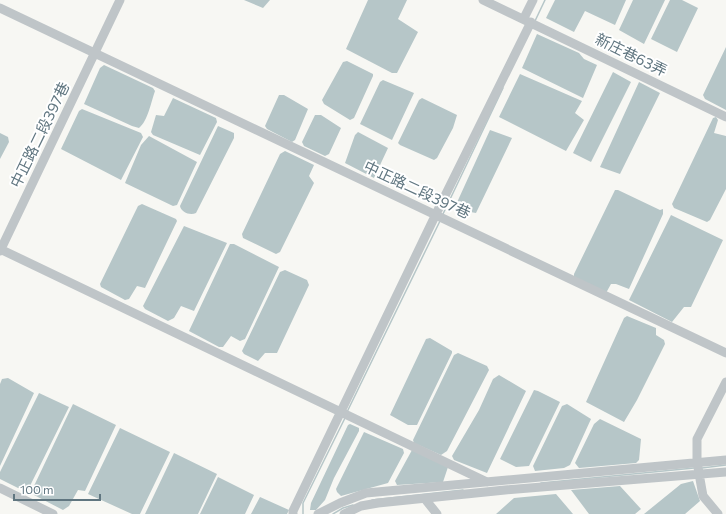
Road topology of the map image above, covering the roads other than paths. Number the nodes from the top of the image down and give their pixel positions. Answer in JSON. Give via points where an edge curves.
{"nodes":[{"id":1,"x":120,"y":0,"type":"edge"},
{"id":2,"x":483,"y":0,"type":"edge"},
{"id":3,"x":533,"y":0,"type":"edge"},
{"id":4,"x":0,"y":8,"type":"edge"},
{"id":5,"x":527,"y":20,"type":"junction"},
{"id":6,"x":95,"y":53,"type":"junction"},
{"id":7,"x":726,"y":117,"type":"edge"},
{"id":8,"x":436,"y":214,"type":"junction"},
{"id":9,"x":0,"y":250,"type":"edge"},
{"id":10,"x":726,"y":353,"type":"edge"},
{"id":11,"x":726,"y":382,"type":"edge"},
{"id":12,"x":342,"y":412,"type":"junction"},
{"id":13,"x":726,"y":460,"type":"edge"},
{"id":14,"x":697,"y":462,"type":"junction"},
{"id":15,"x":726,"y":472,"type":"edge"},
{"id":16,"x":699,"y":474,"type":"junction"},
{"id":17,"x":487,"y":482,"type":"junction"},
{"id":18,"x":0,"y":488,"type":"edge"},
{"id":19,"x":425,"y":499,"type":"junction"},
{"id":20,"x":53,"y":514,"type":"edge"},
{"id":21,"x":293,"y":514,"type":"edge"},
{"id":22,"x":318,"y":514,"type":"edge"},
{"id":23,"x":344,"y":514,"type":"edge"},
{"id":24,"x":437,"y":514,"type":"edge"},
{"id":25,"x":718,"y":514,"type":"edge"}],
"edges":[{"from":1,"to":6,"type":"street","name":"中正路二段397巷"},
{"from":2,"to":5,"type":"street"},
{"from":3,"to":5,"type":"street"},
{"from":4,"to":6,"type":"street","name":"中正路二段397巷"},
{"from":5,"to":7,"type":"street","name":"新庄巷63弄"},
{"from":5,"to":8,"type":"street"},
{"from":6,"to":8,"type":"street","name":"中正路二段397巷"},
{"from":6,"to":9,"type":"street","name":"中正路二段397巷"},
{"from":8,"to":10,"type":"street","name":"中正路二段397巷"},
{"from":8,"to":12,"type":"street"},
{"from":9,"to":12,"type":"street"},
{"from":11,"to":14,"type":"street","via":[[697,439]]},
{"from":12,"to":17,"type":"street"},
{"from":12,"to":21,"type":"street"},
{"from":13,"to":14,"type":"street"},
{"from":14,"to":16,"type":"street"},
{"from":14,"to":17,"type":"street"},
{"from":15,"to":16,"type":"street"},
{"from":16,"to":19,"type":"street"},
{"from":16,"to":25,"type":"street","via":[[704,496]]},
{"from":17,"to":22,"type":"street","via":[[366,493],[340,502]]},
{"from":18,"to":20,"type":"street"},
{"from":19,"to":23,"type":"street","via":[[360,506]]},
{"from":19,"to":24,"type":"street"}]}
